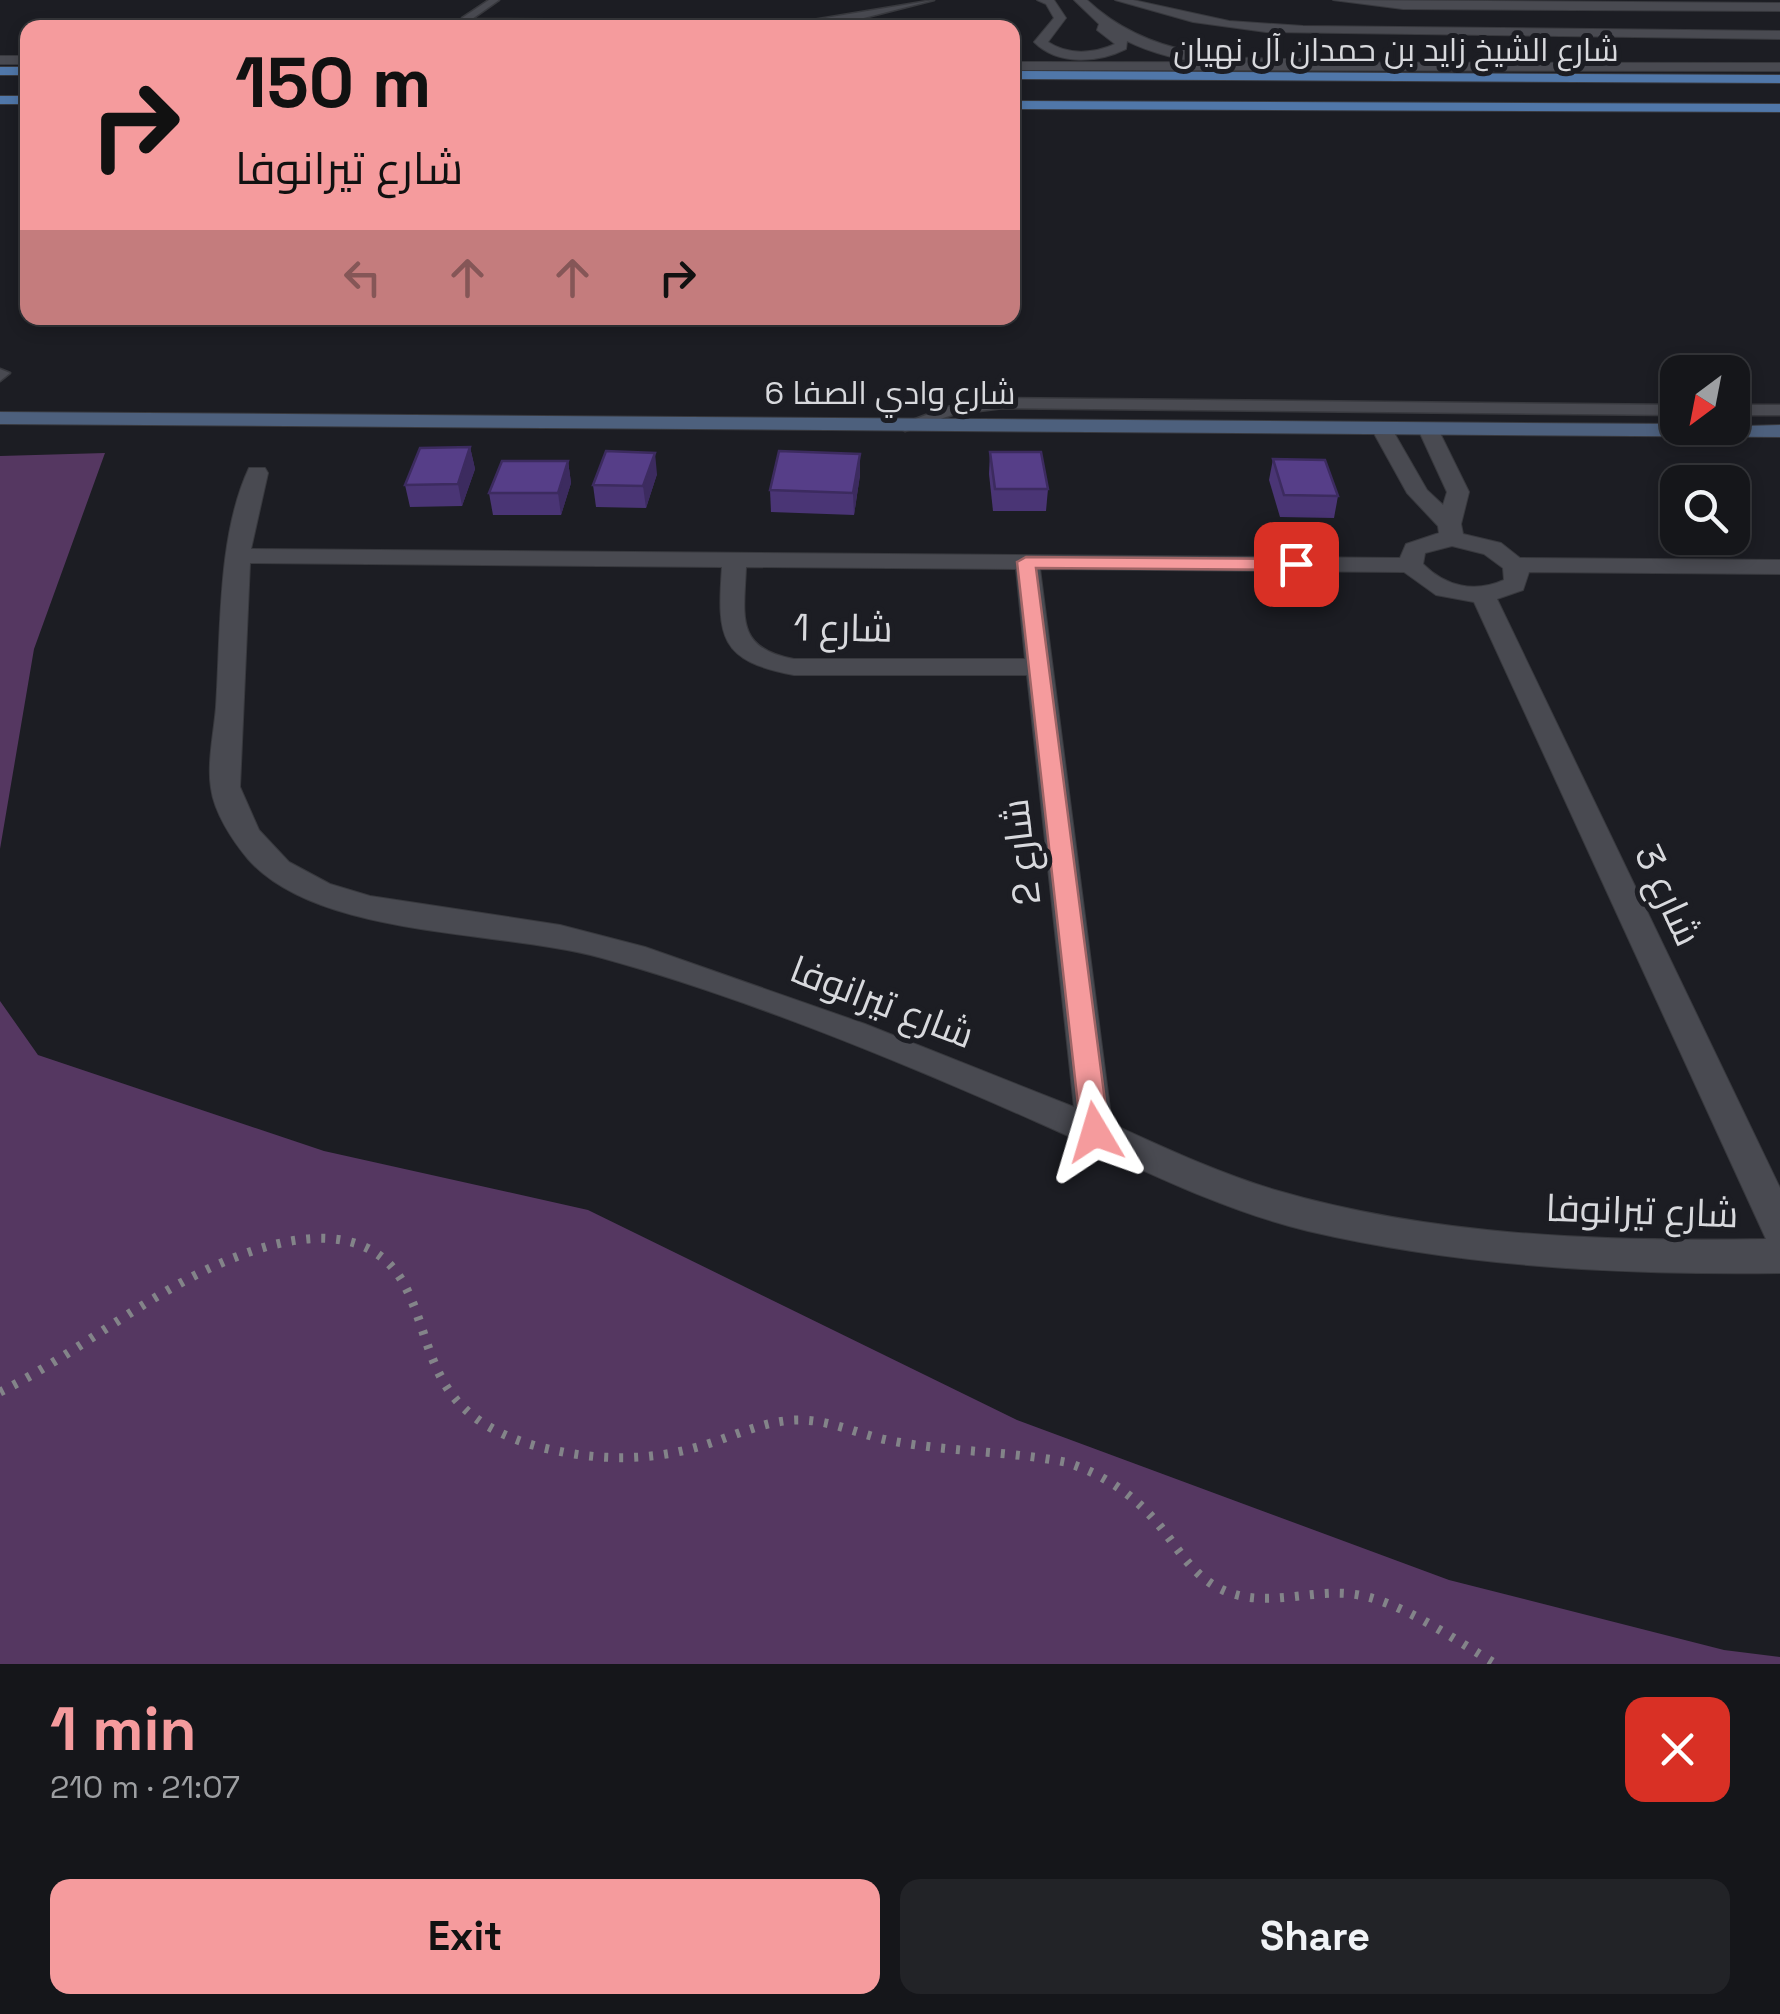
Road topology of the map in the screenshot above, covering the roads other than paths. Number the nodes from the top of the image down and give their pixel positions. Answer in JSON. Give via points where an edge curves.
{"nodes":[{"id":1,"x":495,"y":0,"type":"edge"},
{"id":2,"x":930,"y":0,"type":"edge"},
{"id":3,"x":1078,"y":0,"type":"edge"},
{"id":4,"x":1121,"y":0,"type":"edge"},
{"id":5,"x":1339,"y":0,"type":"edge"},
{"id":6,"x":1048,"y":1,"type":"edge"},
{"id":7,"x":1722,"y":3,"type":"edge"},
{"id":8,"x":1780,"y":6,"type":"edge"},
{"id":9,"x":1472,"y":13,"type":"dead end"},
{"id":10,"x":1780,"y":15,"type":"edge"},
{"id":11,"x":465,"y":20,"type":"edge"},
{"id":12,"x":844,"y":20,"type":"edge"},
{"id":13,"x":1780,"y":35,"type":"edge"},
{"id":14,"x":1020,"y":42,"type":"dead end"},
{"id":15,"x":1020,"y":66,"type":"edge"},
{"id":16,"x":1508,"y":67,"type":"junction"},
{"id":17,"x":1780,"y":67,"type":"edge"},
{"id":18,"x":1020,"y":76,"type":"edge"},
{"id":19,"x":1780,"y":80,"type":"edge"},
{"id":20,"x":1020,"y":104,"type":"edge"},
{"id":21,"x":1780,"y":108,"type":"edge"},
{"id":22,"x":1660,"y":410,"type":"edge"},
{"id":23,"x":1750,"y":410,"type":"edge"},
{"id":24,"x":1780,"y":410,"type":"edge"},
{"id":25,"x":0,"y":418,"type":"edge"},
{"id":26,"x":905,"y":426,"type":"junction"},
{"id":27,"x":1382,"y":428,"type":"junction"},
{"id":28,"x":1429,"y":429,"type":"junction"},
{"id":29,"x":1780,"y":431,"type":"edge"},
{"id":30,"x":1399,"y":458,"type":"junction"},
{"id":31,"x":1444,"y":458,"type":"junction"},
{"id":32,"x":257,"y":473,"type":"dead end"},
{"id":33,"x":1446,"y":526,"type":"junction"},
{"id":34,"x":238,"y":556,"type":"junction"},
{"id":35,"x":734,"y":560,"type":"junction"},
{"id":36,"x":1026,"y":562,"type":"junction"},
{"id":37,"x":1410,"y":565,"type":"junction"},
{"id":38,"x":1516,"y":565,"type":"junction"},
{"id":39,"x":1780,"y":567,"type":"edge"},
{"id":40,"x":1483,"y":595,"type":"junction"},
{"id":41,"x":1038,"y":667,"type":"junction"},
{"id":42,"x":1095,"y":1132,"type":"junction"},
{"id":43,"x":1780,"y":1228,"type":"edge"},
{"id":44,"x":1780,"y":1256,"type":"edge"}],
"edges":[{"from":1,"to":11,"type":"lane"},
{"from":2,"to":12,"type":"lane"},
{"from":3,"to":6,"type":"street","via":[[1122,46],[1090,54],[1043,47],[1040,42],[1060,22]]},
{"from":3,"to":16,"type":"street","via":[[1124,35],[1200,55]]},
{"from":4,"to":13,"type":"street","via":[[1190,20],[1253,27]]},
{"from":5,"to":7,"type":"street"},
{"from":6,"to":14,"type":"street","via":[[1049,24]]},
{"from":7,"to":8,"type":"street"},
{"from":9,"to":10,"type":"street"},
{"from":15,"to":16,"type":"street"},
{"from":16,"to":17,"type":"street"},
{"from":18,"to":19,"type":"main road","name":"شارع الشيخ زايد بن حمدان آل نهيان"},
{"from":20,"to":21,"type":"main road","name":"شارع الشيخ زايد بن حمدان آل نهيان"},
{"from":22,"to":26,"type":"lane","via":[[1003,404],[952,410]]},
{"from":23,"to":24,"type":"lane"},
{"from":25,"to":26,"type":"main road","name":"شارع وادي الصفا 6"},
{"from":26,"to":27,"type":"main road","name":"شارع وادي الصفا 6"},
{"from":27,"to":28,"type":"main road","name":"شارع وادي الصفا 6"},
{"from":27,"to":30,"type":"street"},
{"from":28,"to":29,"type":"main road","name":"شارع وادي الصفا 6"},
{"from":28,"to":31,"type":"street"},
{"from":30,"to":31,"type":"street"},
{"from":30,"to":33,"type":"street"},
{"from":31,"to":33,"type":"street","via":[[1458,492]]},
{"from":32,"to":34,"type":"street","name":"شارع تيرانوفا"},
{"from":33,"to":37,"type":"street","via":[[1414,549]]},
{"from":33,"to":38,"type":"street"},
{"from":34,"to":35,"type":"street"},
{"from":34,"to":42,"type":"street","name":"شارع تيرانوفا","via":[[225,787],[253,849],[284,875],[325,896],[372,908],[562,937],[633,956]]},
{"from":35,"to":36,"type":"street"},
{"from":35,"to":41,"type":"street","name":"شارع 1","via":[[732,633],[758,660],[794,667]]},
{"from":36,"to":37,"type":"street"},
{"from":36,"to":41,"type":"street","name":"شارع 2"},
{"from":37,"to":40,"type":"street","via":[[1437,587]]},
{"from":38,"to":39,"type":"street"},
{"from":38,"to":40,"type":"street","via":[[1520,576],[1514,585]]},
{"from":40,"to":43,"type":"street","name":"شارع 3"},
{"from":41,"to":42,"type":"street","name":"شارع 2"},
{"from":42,"to":44,"type":"street","name":"شارع تيرانوفا","via":[[1175,1172],[1302,1214],[1424,1238],[1566,1254]]}]}
